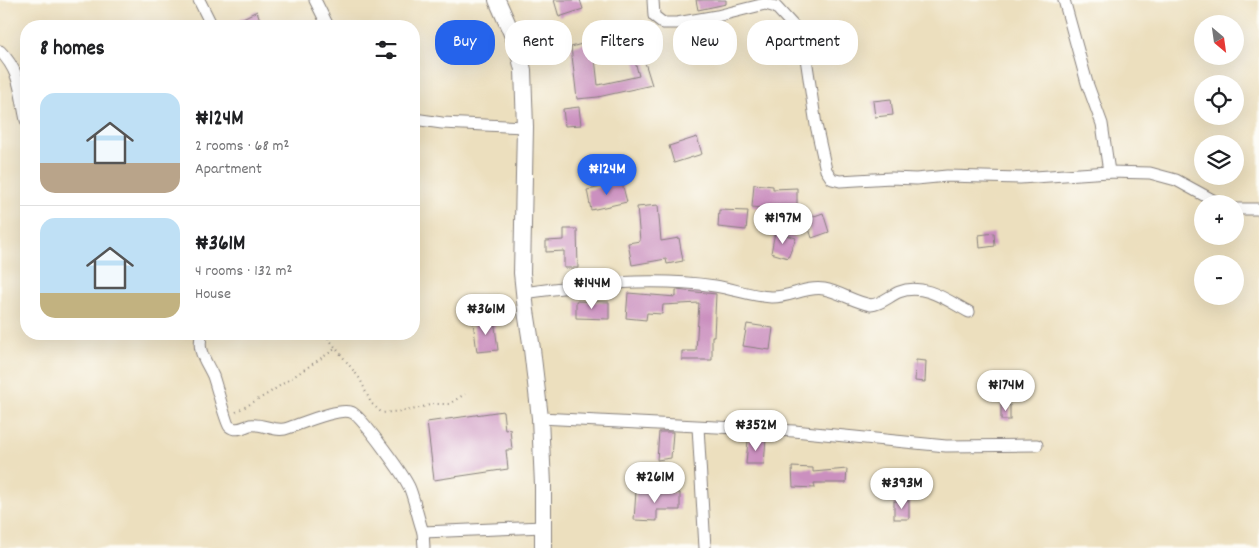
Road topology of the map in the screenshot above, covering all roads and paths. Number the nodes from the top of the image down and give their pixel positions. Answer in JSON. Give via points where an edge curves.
{"nodes":[{"id":1,"x":199,"y":0,"type":"edge"},
{"id":2,"x":315,"y":0,"type":"edge"},
{"id":3,"x":497,"y":0,"type":"edge"},
{"id":4,"x":653,"y":0,"type":"edge"},
{"id":5,"x":1064,"y":0,"type":"edge"},
{"id":6,"x":209,"y":20,"type":"edge"},
{"id":7,"x":325,"y":20,"type":"edge"},
{"id":8,"x":0,"y":51,"type":"edge"},
{"id":9,"x":20,"y":82,"type":"edge"},
{"id":10,"x":420,"y":120,"type":"edge"},
{"id":11,"x":525,"y":127,"type":"junction"},
{"id":12,"x":1109,"y":172,"type":"junction"},
{"id":13,"x":1204,"y":195,"type":"edge"},
{"id":14,"x":1244,"y":209,"type":"edge"},
{"id":15,"x":1259,"y":209,"type":"edge"},
{"id":16,"x":524,"y":293,"type":"junction"},
{"id":17,"x":969,"y":312,"type":"dead end"},
{"id":18,"x":200,"y":340,"type":"edge"},
{"id":19,"x":329,"y":340,"type":"edge"},
{"id":20,"x":335,"y":349,"type":"junction"},
{"id":21,"x":465,"y":394,"type":"dead end"},
{"id":22,"x":226,"y":418,"type":"junction"},
{"id":23,"x":540,"y":418,"type":"junction"},
{"id":24,"x":698,"y":427,"type":"junction"},
{"id":25,"x":1037,"y":445,"type":"dead end"},
{"id":26,"x":542,"y":526,"type":"junction"},
{"id":27,"x":423,"y":532,"type":"junction"},
{"id":28,"x":424,"y":548,"type":"edge"},
{"id":29,"x":543,"y":548,"type":"edge"},
{"id":30,"x":705,"y":548,"type":"edge"}],
"edges":[{"from":1,"to":6,"type":"street"},
{"from":2,"to":7,"type":"street"},
{"from":3,"to":11,"type":"street","via":[[517,46],[523,70]]},
{"from":4,"to":12,"type":"street","via":[[654,16],[663,23],[685,22],[771,4],[793,24],[804,44],[816,124],[826,170],[832,179],[1020,178]]},
{"from":5,"to":12,"type":"street","via":[[1102,124]]},
{"from":8,"to":9,"type":"street","via":[[8,58]]},
{"from":10,"to":11,"type":"street"},
{"from":11,"to":16,"type":"street"},
{"from":12,"to":13,"type":"street","via":[[1160,175]]},
{"from":14,"to":15,"type":"street"},
{"from":16,"to":17,"type":"street","via":[[642,281],[714,286],[772,297],[824,289],[871,305],[899,292],[917,289],[931,292]]},
{"from":16,"to":23,"type":"street"},
{"from":18,"to":22,"type":"street","via":[[199,346],[220,394]]},
{"from":19,"to":20,"type":"path"},
{"from":20,"to":21,"type":"path","via":[[360,379],[371,404],[382,413],[449,404]]},
{"from":20,"to":22,"type":"path"},
{"from":22,"to":27,"type":"street","via":[[227,424],[236,430],[252,425],[282,430],[349,411],[410,488]]},
{"from":23,"to":24,"type":"street"},
{"from":23,"to":26,"type":"street"},
{"from":24,"to":25,"type":"street","via":[[794,431],[946,446]]},
{"from":24,"to":30,"type":"street"},
{"from":26,"to":27,"type":"street"},
{"from":26,"to":29,"type":"street"},
{"from":27,"to":28,"type":"street"}]}
